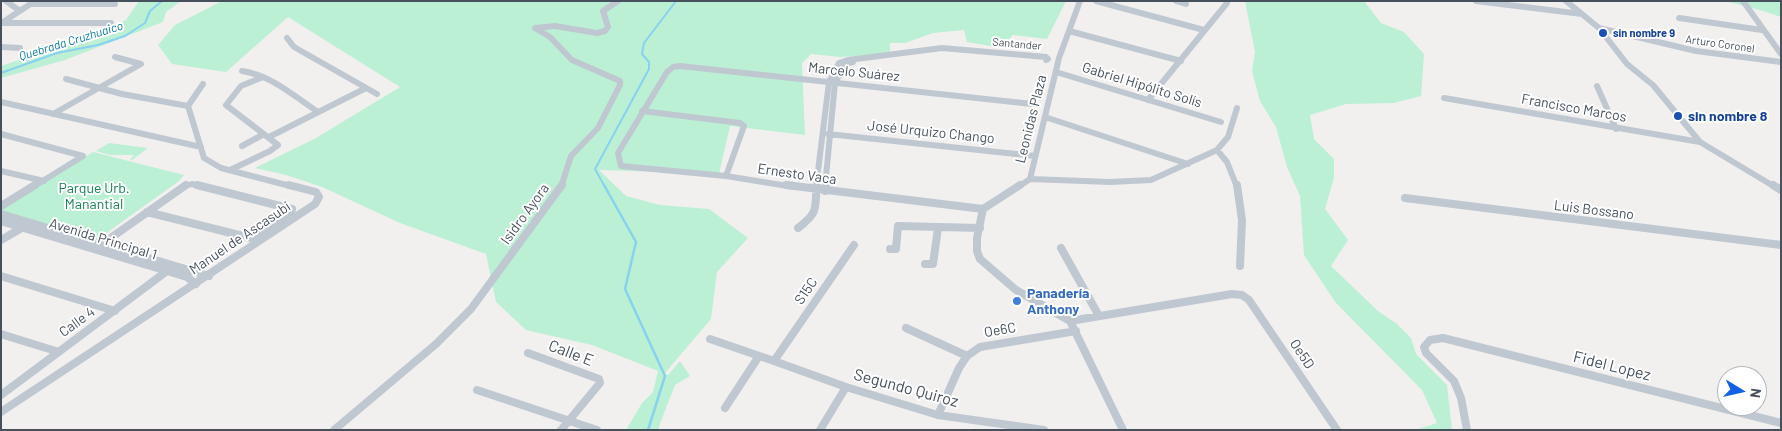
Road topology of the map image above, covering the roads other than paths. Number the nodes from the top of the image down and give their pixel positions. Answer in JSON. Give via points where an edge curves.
{"nodes":[{"id":1,"x":6,"y":1,"type":"edge"},
{"id":2,"x":618,"y":1,"type":"edge"},
{"id":3,"x":1080,"y":1,"type":"edge"},
{"id":4,"x":1096,"y":1,"type":"edge"},
{"id":5,"x":1176,"y":1,"type":"edge"},
{"id":6,"x":1226,"y":1,"type":"edge"},
{"id":7,"x":1476,"y":1,"type":"edge"},
{"id":8,"x":1566,"y":1,"type":"edge"},
{"id":9,"x":1743,"y":1,"type":"edge"},
{"id":10,"x":34,"y":2,"type":"edge"},
{"id":11,"x":115,"y":4,"type":"dead end"},
{"id":12,"x":1186,"y":4,"type":"dead end"},
{"id":13,"x":20,"y":11,"type":"junction"},
{"id":14,"x":1584,"y":14,"type":"junction"},
{"id":15,"x":1680,"y":18,"type":"dead end"},
{"id":16,"x":2,"y":23,"type":"edge"},
{"id":17,"x":111,"y":23,"type":"dead end"},
{"id":18,"x":1599,"y":28,"type":"junction"},
{"id":19,"x":1204,"y":30,"type":"junction"},
{"id":20,"x":1762,"y":30,"type":"junction"},
{"id":21,"x":1069,"y":31,"type":"junction"},
{"id":22,"x":287,"y":38,"type":"dead end"},
{"id":23,"x":1,"y":47,"type":"edge"},
{"id":24,"x":20,"y":48,"type":"dead end"},
{"id":25,"x":1781,"y":54,"type":"edge"},
{"id":26,"x":115,"y":57,"type":"dead end"},
{"id":27,"x":1181,"y":62,"type":"junction"},
{"id":28,"x":1781,"y":62,"type":"edge"},
{"id":29,"x":842,"y":64,"type":"junction"},
{"id":30,"x":242,"y":71,"type":"dead end"},
{"id":31,"x":1056,"y":72,"type":"junction"},
{"id":32,"x":263,"y":77,"type":"junction"},
{"id":33,"x":66,"y":79,"type":"dead end"},
{"id":34,"x":832,"y":82,"type":"junction"},
{"id":35,"x":203,"y":84,"type":"dead end"},
{"id":36,"x":1597,"y":86,"type":"dead end"},
{"id":37,"x":99,"y":88,"type":"junction"},
{"id":38,"x":366,"y":88,"type":"junction"},
{"id":39,"x":377,"y":94,"type":"dead end"},
{"id":40,"x":1444,"y":98,"type":"dead end"},
{"id":41,"x":1148,"y":100,"type":"junction"},
{"id":42,"x":1,"y":102,"type":"edge"},
{"id":43,"x":1032,"y":104,"type":"dead end"},
{"id":44,"x":188,"y":106,"type":"junction"},
{"id":45,"x":1237,"y":108,"type":"dead end"},
{"id":46,"x":642,"y":111,"type":"junction"},
{"id":47,"x":318,"y":112,"type":"junction"},
{"id":48,"x":53,"y":114,"type":"junction"},
{"id":49,"x":1045,"y":117,"type":"junction"},
{"id":50,"x":1221,"y":122,"type":"dead end"},
{"id":51,"x":1616,"y":129,"type":"junction"},
{"id":52,"x":823,"y":133,"type":"junction"},
{"id":53,"x":1,"y":134,"type":"edge"},
{"id":54,"x":832,"y":134,"type":"junction"},
{"id":55,"x":267,"y":136,"type":"junction"},
{"id":56,"x":1700,"y":142,"type":"junction"},
{"id":57,"x":242,"y":146,"type":"dead end"},
{"id":58,"x":201,"y":147,"type":"junction"},
{"id":59,"x":1217,"y":150,"type":"junction"},
{"id":60,"x":1035,"y":156,"type":"junction"},
{"id":61,"x":1188,"y":164,"type":"junction"},
{"id":62,"x":230,"y":170,"type":"junction"},
{"id":63,"x":1,"y":171,"type":"edge"},
{"id":64,"x":726,"y":176,"type":"junction"},
{"id":65,"x":1030,"y":179,"type":"junction"},
{"id":66,"x":44,"y":181,"type":"junction"},
{"id":67,"x":816,"y":190,"type":"junction"},
{"id":68,"x":1781,"y":190,"type":"edge"},
{"id":69,"x":826,"y":191,"type":"junction"},
{"id":70,"x":1405,"y":198,"type":"dead end"},
{"id":71,"x":1,"y":206,"type":"edge"},
{"id":72,"x":983,"y":209,"type":"junction"},
{"id":73,"x":147,"y":212,"type":"junction"},
{"id":74,"x":1,"y":214,"type":"edge"},
{"id":75,"x":1,"y":221,"type":"edge"},
{"id":76,"x":26,"y":225,"type":"junction"},
{"id":77,"x":798,"y":228,"type":"dead end"},
{"id":78,"x":938,"y":228,"type":"junction"},
{"id":79,"x":980,"y":228,"type":"junction"},
{"id":80,"x":1,"y":240,"type":"edge"},
{"id":81,"x":103,"y":244,"type":"junction"},
{"id":82,"x":854,"y":245,"type":"dead end"},
{"id":83,"x":1781,"y":245,"type":"edge"},
{"id":84,"x":1061,"y":248,"type":"dead end"},
{"id":85,"x":95,"y":249,"type":"junction"},
{"id":86,"x":890,"y":249,"type":"dead end"},
{"id":87,"x":925,"y":264,"type":"dead end"},
{"id":88,"x":1240,"y":266,"type":"dead end"},
{"id":89,"x":168,"y":271,"type":"junction"},
{"id":90,"x":1,"y":276,"type":"edge"},
{"id":91,"x":209,"y":276,"type":"junction"},
{"id":92,"x":196,"y":284,"type":"junction"},
{"id":93,"x":115,"y":311,"type":"junction"},
{"id":94,"x":1099,"y":316,"type":"junction"},
{"id":95,"x":1070,"y":321,"type":"junction"},
{"id":96,"x":906,"y":328,"type":"dead end"},
{"id":97,"x":1076,"y":331,"type":"junction"},
{"id":98,"x":1,"y":334,"type":"edge"},
{"id":99,"x":710,"y":339,"type":"dead end"},
{"id":100,"x":59,"y":352,"type":"junction"},
{"id":101,"x":528,"y":353,"type":"dead end"},
{"id":102,"x":759,"y":356,"type":"junction"},
{"id":103,"x":967,"y":356,"type":"junction"},
{"id":104,"x":774,"y":361,"type":"junction"},
{"id":105,"x":846,"y":387,"type":"junction"},
{"id":106,"x":477,"y":390,"type":"dead end"},
{"id":107,"x":1,"y":395,"type":"edge"},
{"id":108,"x":725,"y":408,"type":"dead end"},
{"id":109,"x":1,"y":412,"type":"edge"},
{"id":110,"x":938,"y":415,"type":"junction"},
{"id":111,"x":568,"y":421,"type":"junction"},
{"id":112,"x":1781,"y":422,"type":"edge"},
{"id":113,"x":970,"y":425,"type":"edge"},
{"id":114,"x":1769,"y":425,"type":"edge"},
{"id":115,"x":334,"y":430,"type":"edge"},
{"id":116,"x":561,"y":430,"type":"edge"},
{"id":117,"x":597,"y":430,"type":"edge"},
{"id":118,"x":820,"y":430,"type":"edge"},
{"id":119,"x":1044,"y":430,"type":"edge"},
{"id":120,"x":1123,"y":430,"type":"edge"},
{"id":121,"x":1337,"y":430,"type":"edge"},
{"id":122,"x":1467,"y":430,"type":"edge"}],
"edges":[{"from":1,"to":13,"type":"street"},
{"from":2,"to":115,"type":"street","name":"Isidro Ayora","via":[[603,11],[608,27],[605,31],[597,33],[548,25],[534,28],[550,37],[572,60],[620,81],[620,85],[598,128],[571,156],[562,185],[471,309],[436,344]]},
{"from":3,"to":21,"type":"street","name":"Leonidas Plaza"},
{"from":4,"to":19,"type":"street"},
{"from":5,"to":12,"type":"street"},
{"from":6,"to":19,"type":"street"},
{"from":7,"to":14,"type":"street"},
{"from":8,"to":14,"type":"street"},
{"from":9,"to":20,"type":"street"},
{"from":10,"to":11,"type":"street"},
{"from":10,"to":13,"type":"street"},
{"from":13,"to":16,"type":"street"},
{"from":14,"to":18,"type":"street"},
{"from":15,"to":20,"type":"street"},
{"from":16,"to":17,"type":"street"},
{"from":18,"to":28,"type":"street","name":"Arturo Coronel","via":[[1688,50]]},
{"from":18,"to":56,"type":"street","via":[[1628,64],[1653,85]]},
{"from":19,"to":27,"type":"street"},
{"from":20,"to":25,"type":"street"},
{"from":21,"to":27,"type":"street"},
{"from":21,"to":31,"type":"street","name":"Leonidas Plaza"},
{"from":22,"to":38,"type":"street","via":[[294,47]]},
{"from":23,"to":24,"type":"street"},
{"from":26,"to":37,"type":"street","via":[[141,64]]},
{"from":27,"to":41,"type":"street"},
{"from":29,"to":29,"type":"street","name":"Santander","via":[[942,51],[1048,59],[942,48],[848,60]]},
{"from":29,"to":34,"type":"street"},
{"from":30,"to":32,"type":"street"},
{"from":31,"to":41,"type":"street","name":"Gabriel Hipólito Solís"},
{"from":31,"to":49,"type":"street","name":"Leonidas Plaza"},
{"from":32,"to":47,"type":"street"},
{"from":32,"to":55,"type":"street","via":[[236,89],[226,105]]},
{"from":33,"to":37,"type":"street"},
{"from":34,"to":43,"type":"street","name":"Marcelo Suárez"},
{"from":34,"to":46,"type":"street","name":"Marcelo Suárez","via":[[673,67]]},
{"from":34,"to":52,"type":"street"},
{"from":34,"to":54,"type":"street"},
{"from":35,"to":44,"type":"street"},
{"from":36,"to":51,"type":"street"},
{"from":37,"to":44,"type":"street"},
{"from":37,"to":48,"type":"street"},
{"from":38,"to":39,"type":"street"},
{"from":38,"to":47,"type":"street"},
{"from":40,"to":51,"type":"street","name":"Francisco Marcos"},
{"from":41,"to":50,"type":"street","name":"Gabriel Hipólito Solís"},
{"from":42,"to":48,"type":"street"},
{"from":44,"to":58,"type":"street","name":"Manuel de Ascasubi"},
{"from":45,"to":59,"type":"street","via":[[1228,138]]},
{"from":46,"to":64,"type":"street","via":[[744,126]]},
{"from":46,"to":64,"type":"street","name":"Ernesto Vaca","via":[[618,153],[621,166]]},
{"from":47,"to":55,"type":"street"},
{"from":48,"to":58,"type":"street"},
{"from":49,"to":60,"type":"street","name":"Leonidas Plaza"},
{"from":49,"to":61,"type":"street"},
{"from":51,"to":56,"type":"street","name":"Francisco Marcos"},
{"from":52,"to":54,"type":"street","name":"José Urquizo Chango"},
{"from":52,"to":67,"type":"street"},
{"from":53,"to":66,"type":"street","via":[[82,154],[82,158]]},
{"from":54,"to":60,"type":"street","name":"José Urquizo Chango"},
{"from":54,"to":69,"type":"street"},
{"from":55,"to":57,"type":"street"},
{"from":55,"to":62,"type":"street","via":[[278,144]]},
{"from":56,"to":68,"type":"street"},
{"from":58,"to":62,"type":"street","name":"Manuel de Ascasubi","via":[[204,158],[210,163]]},
{"from":59,"to":61,"type":"street"},
{"from":59,"to":88,"type":"street","via":[[1225,158],[1240,192],[1243,220]]},
{"from":60,"to":65,"type":"street","name":"Leonidas Plaza"},
{"from":61,"to":65,"type":"street","via":[[1161,177],[1137,182]]},
{"from":62,"to":91,"type":"street","name":"Manuel de Ascasubi","via":[[316,192],[319,198],[315,204]]},
{"from":63,"to":66,"type":"street"},
{"from":64,"to":67,"type":"street","name":"Ernesto Vaca"},
{"from":65,"to":72,"type":"street","name":"Leonidas Plaza"},
{"from":66,"to":71,"type":"street"},
{"from":67,"to":69,"type":"street","name":"Ernesto Vaca"},
{"from":67,"to":77,"type":"street","via":[[815,212]]},
{"from":69,"to":72,"type":"street","name":"Ernesto Vaca"},
{"from":70,"to":83,"type":"street","name":"Luis Bossano"},
{"from":72,"to":79,"type":"street"},
{"from":73,"to":73,"type":"street","via":[[183,186],[192,184],[292,210],[255,239]]},
{"from":73,"to":81,"type":"street"},
{"from":74,"to":76,"type":"street"},
{"from":75,"to":76,"type":"street","name":"Avenida Principal 1"},
{"from":76,"to":80,"type":"street"},
{"from":76,"to":81,"type":"street"},
{"from":76,"to":85,"type":"street","name":"Avenida Principal 1"},
{"from":78,"to":79,"type":"street"},
{"from":78,"to":86,"type":"street","via":[[898,226],[896,249]]},
{"from":78,"to":87,"type":"street","via":[[934,264]]},
{"from":79,"to":95,"type":"street","via":[[977,251],[986,266],[1016,290]]},
{"from":81,"to":85,"type":"street"},
{"from":81,"to":91,"type":"street"},
{"from":82,"to":104,"type":"street","name":"S15C"},
{"from":84,"to":94,"type":"street"},
{"from":85,"to":89,"type":"street","name":"Avenida Principal 1"},
{"from":89,"to":92,"type":"street","name":"Avenida Principal 1","via":[[187,277]]},
{"from":89,"to":93,"type":"street","name":"Calle 4"},
{"from":90,"to":93,"type":"street"},
{"from":91,"to":92,"type":"street","name":"Manuel de Ascasubi"},
{"from":92,"to":109,"type":"street","name":"Manuel de Ascasubi"},
{"from":93,"to":100,"type":"street","name":"Calle 4"},
{"from":94,"to":95,"type":"street"},
{"from":94,"to":121,"type":"street","name":"Oe5D","via":[[1242,295],[1249,300]]},
{"from":95,"to":97,"type":"street"},
{"from":96,"to":103,"type":"street"},
{"from":97,"to":103,"type":"street","name":"Oe6C","via":[[980,347]]},
{"from":97,"to":120,"type":"street"},
{"from":98,"to":100,"type":"street"},
{"from":99,"to":102,"type":"street","name":"Segundo Quiroz"},
{"from":100,"to":107,"type":"street","name":"Calle 4"},
{"from":101,"to":111,"type":"street","name":"Calle E","via":[[599,379],[600,383]]},
{"from":102,"to":104,"type":"street","name":"Segundo Quiroz"},
{"from":102,"to":108,"type":"street"},
{"from":103,"to":110,"type":"street"},
{"from":104,"to":105,"type":"street","name":"Segundo Quiroz"},
{"from":105,"to":110,"type":"street","name":"Segundo Quiroz"},
{"from":105,"to":118,"type":"street"},
{"from":106,"to":111,"type":"street"},
{"from":110,"to":113,"type":"street","name":"Segundo Quiroz"},
{"from":111,"to":116,"type":"street","name":"Calle E"},
{"from":111,"to":117,"type":"street"},
{"from":112,"to":114,"type":"street","name":"Fidel Lopez"},
{"from":113,"to":119,"type":"street","name":"Segundo Quiroz"},
{"from":114,"to":122,"type":"street","name":"Fidel Lopez","via":[[1436,338],[1426,342],[1425,352],[1456,383]]}]}
